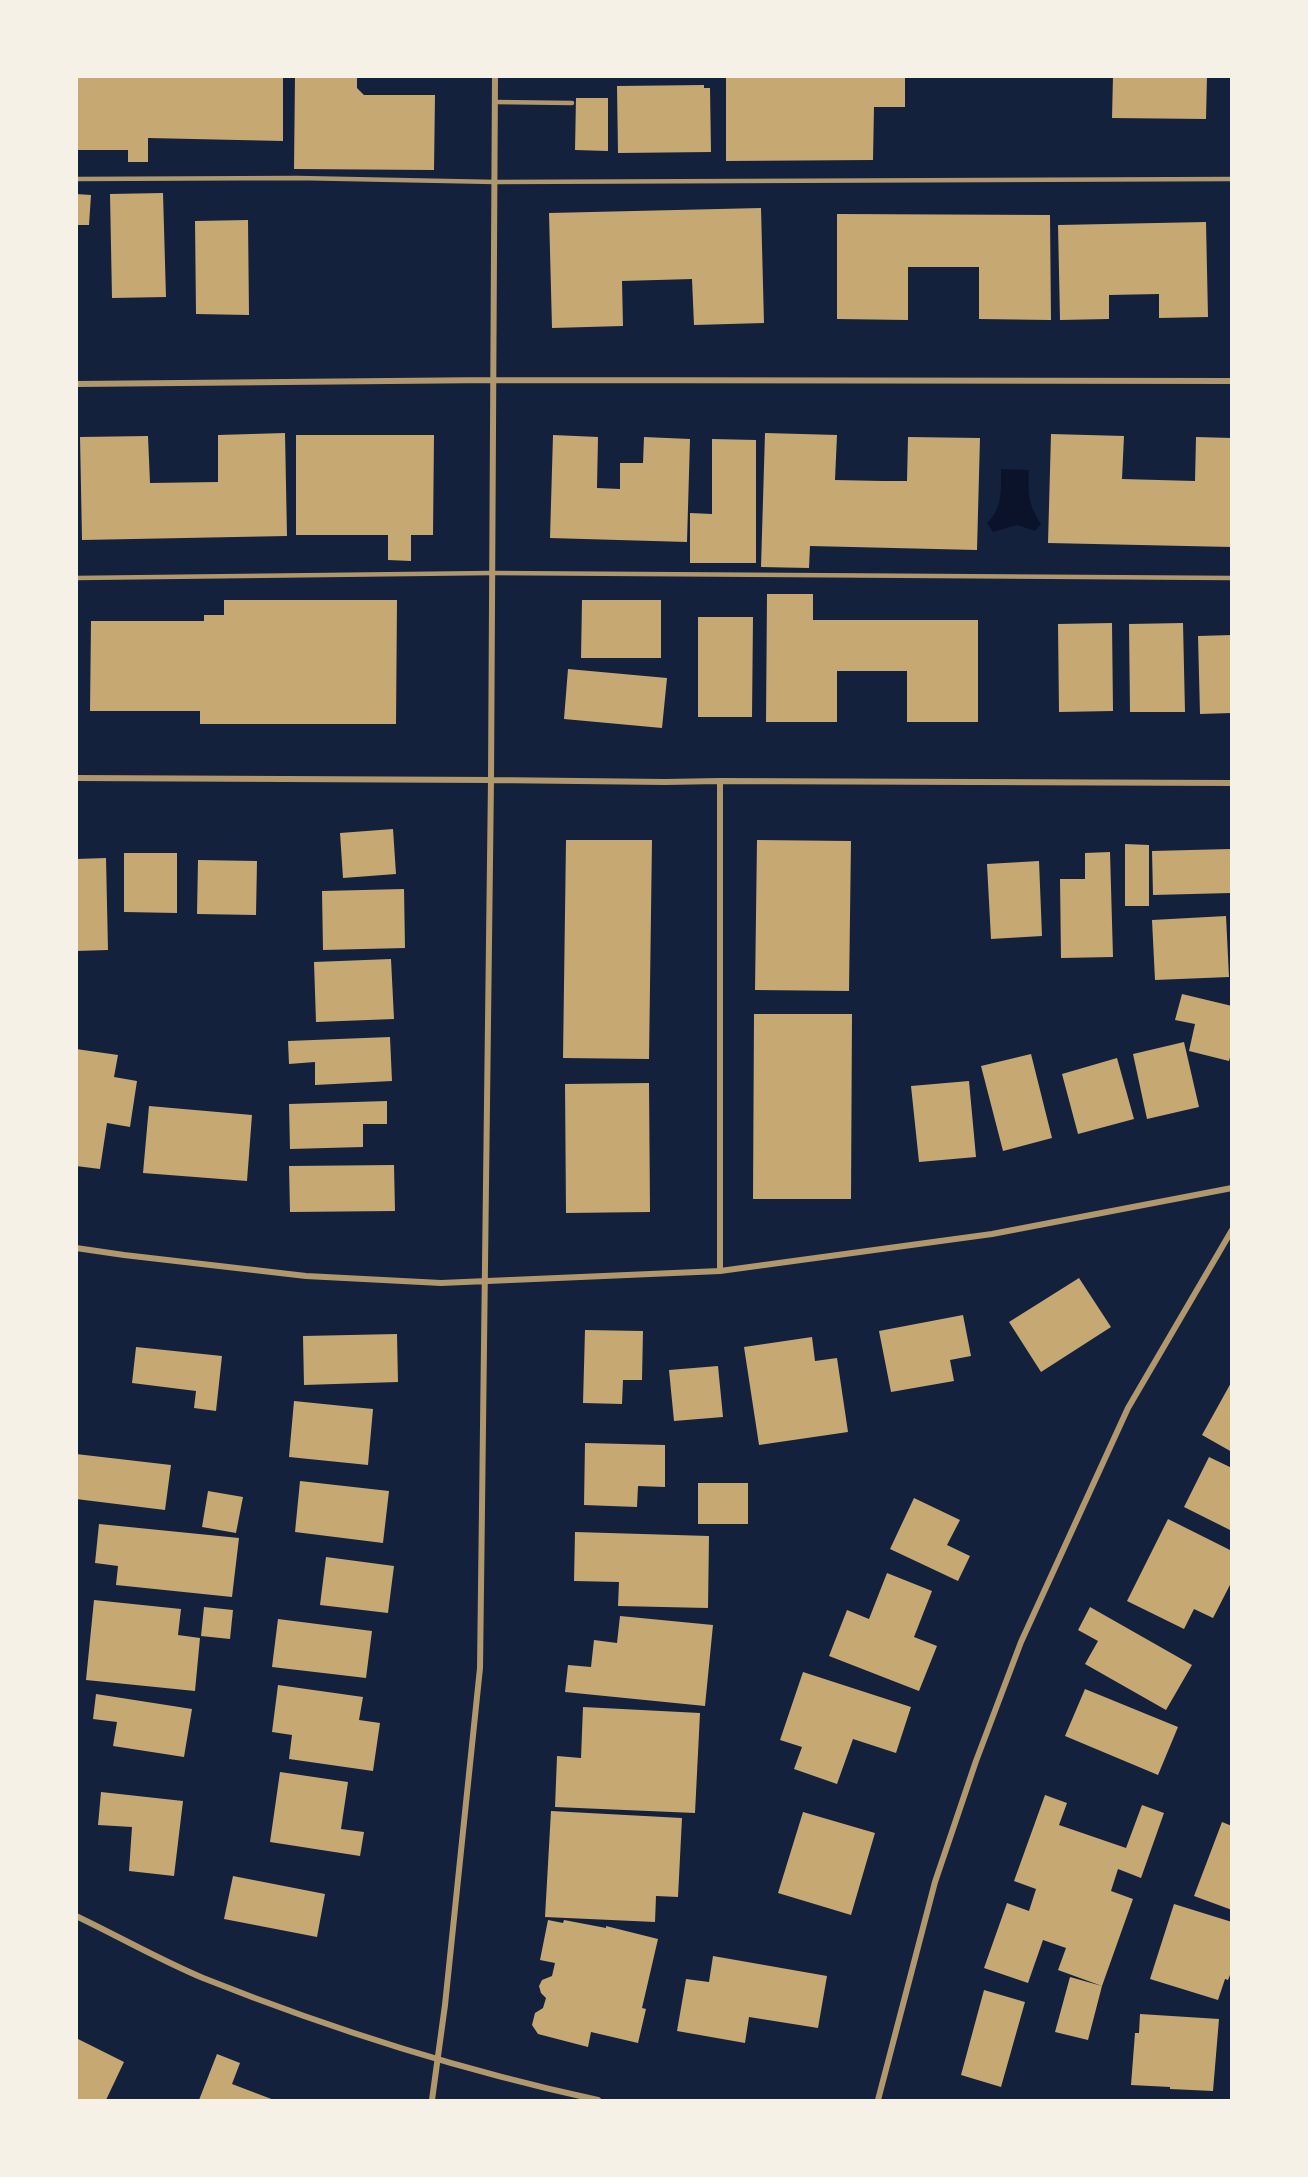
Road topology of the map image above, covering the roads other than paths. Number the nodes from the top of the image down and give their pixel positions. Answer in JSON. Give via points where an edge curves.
{"nodes":[{"id":1,"x":495,"y":76,"type":"edge"},
{"id":2,"x":495,"y":102,"type":"junction"},
{"id":3,"x":572,"y":103,"type":"dead end"},
{"id":4,"x":76,"y":179,"type":"edge"},
{"id":5,"x":1232,"y":179,"type":"edge"},
{"id":6,"x":496,"y":182,"type":"junction"},
{"id":7,"x":493,"y":380,"type":"junction"},
{"id":8,"x":1232,"y":381,"type":"edge"},
{"id":9,"x":76,"y":384,"type":"edge"},
{"id":10,"x":492,"y":573,"type":"junction"},
{"id":11,"x":76,"y":578,"type":"edge"},
{"id":12,"x":1232,"y":578,"type":"edge"},
{"id":13,"x":76,"y":778,"type":"edge"},
{"id":14,"x":491,"y":780,"type":"junction"},
{"id":15,"x":720,"y":781,"type":"junction"},
{"id":16,"x":1232,"y":783,"type":"edge"},
{"id":17,"x":1232,"y":1188,"type":"edge"},
{"id":18,"x":1232,"y":1230,"type":"edge"},
{"id":19,"x":76,"y":1248,"type":"edge"},
{"id":20,"x":720,"y":1271,"type":"junction"},
{"id":21,"x":486,"y":1282,"type":"junction"},
{"id":22,"x":76,"y":1916,"type":"edge"},
{"id":23,"x":439,"y":2060,"type":"junction"},
{"id":24,"x":432,"y":2100,"type":"edge"},
{"id":25,"x":598,"y":2100,"type":"edge"},
{"id":26,"x":878,"y":2100,"type":"edge"}],
"edges":[{"from":1,"to":2,"type":"street"},
{"from":2,"to":3,"type":"lane"},
{"from":2,"to":6,"type":"street"},
{"from":4,"to":6,"type":"lane"},
{"from":5,"to":6,"type":"lane"},
{"from":6,"to":7,"type":"street"},
{"from":7,"to":8,"type":"street"},
{"from":7,"to":9,"type":"street"},
{"from":7,"to":10,"type":"street"},
{"from":10,"to":11,"type":"lane"},
{"from":10,"to":12,"type":"lane"},
{"from":10,"to":14,"type":"street"},
{"from":13,"to":14,"type":"street"},
{"from":14,"to":15,"type":"street"},
{"from":14,"to":21,"type":"street"},
{"from":15,"to":16,"type":"street"},
{"from":15,"to":20,"type":"street"},
{"from":17,"to":20,"type":"street","via":[[992,1234]]},
{"from":18,"to":26,"type":"street","via":[[1128,1408],[1021,1642],[935,1882]]},
{"from":19,"to":21,"type":"street","via":[[306,1275],[430,1283]]},
{"from":20,"to":21,"type":"street"},
{"from":21,"to":23,"type":"street","via":[[480,1668]]},
{"from":22,"to":23,"type":"street","via":[[201,1977],[317,2021]]},
{"from":23,"to":24,"type":"street"},
{"from":23,"to":25,"type":"street"}]}
